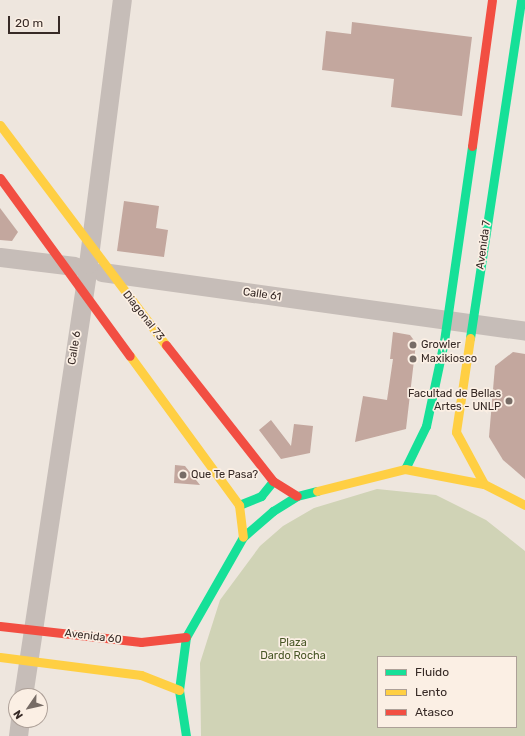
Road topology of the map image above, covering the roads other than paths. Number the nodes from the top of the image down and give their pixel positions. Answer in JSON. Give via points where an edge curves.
{"nodes":[{"id":1,"x":122,"y":0,"type":"edge"},
{"id":2,"x":492,"y":0,"type":"edge"},
{"id":3,"x":520,"y":0,"type":"edge"},
{"id":4,"x":0,"y":125,"type":"edge"},
{"id":5,"x":0,"y":178,"type":"edge"},
{"id":6,"x":88,"y":244,"type":"junction"},
{"id":7,"x":0,"y":257,"type":"edge"},
{"id":8,"x":66,"y":265,"type":"junction"},
{"id":9,"x":87,"y":268,"type":"junction"},
{"id":10,"x":111,"y":274,"type":"junction"},
{"id":11,"x":84,"y":289,"type":"junction"},
{"id":12,"x":447,"y":321,"type":"junction"},
{"id":13,"x":472,"y":324,"type":"junction"},
{"id":14,"x":525,"y":331,"type":"edge"},
{"id":15,"x":405,"y":469,"type":"junction"},
{"id":16,"x":273,"y":481,"type":"junction"},
{"id":17,"x":484,"y":484,"type":"junction"},
{"id":18,"x":297,"y":496,"type":"junction"},
{"id":19,"x":239,"y":505,"type":"junction"},
{"id":20,"x":525,"y":505,"type":"edge"},
{"id":21,"x":243,"y":537,"type":"junction"},
{"id":22,"x":0,"y":626,"type":"edge"},
{"id":23,"x":32,"y":630,"type":"junction"},
{"id":24,"x":186,"y":637,"type":"junction"},
{"id":25,"x":141,"y":642,"type":"junction"},
{"id":26,"x":146,"y":654,"type":"dead end"},
{"id":27,"x":0,"y":657,"type":"edge"},
{"id":28,"x":28,"y":661,"type":"junction"},
{"id":29,"x":24,"y":688,"type":"edge"},
{"id":30,"x":179,"y":690,"type":"junction"},
{"id":31,"x":186,"y":736,"type":"edge"}],
"edges":[{"from":1,"to":6,"type":"street","name":"Calle 6"},
{"from":2,"to":12,"type":"main road"},
{"from":3,"to":13,"type":"main road","name":"Avenida 7"},
{"from":4,"to":6,"type":"main road","name":"Diagonal 73"},
{"from":5,"to":8,"type":"main road"},
{"from":6,"to":9,"type":"street","name":"Calle 6"},
{"from":6,"to":10,"type":"main road","name":"Diagonal 73"},
{"from":7,"to":8,"type":"street","name":"Calle 61"},
{"from":8,"to":9,"type":"street","name":"Calle 61"},
{"from":8,"to":11,"type":"main road"},
{"from":9,"to":10,"type":"street","name":"Calle 61"},
{"from":9,"to":11,"type":"street","name":"Calle 6"},
{"from":10,"to":12,"type":"street","name":"Calle 61"},
{"from":10,"to":16,"type":"main road","name":"Diagonal 73"},
{"from":11,"to":19,"type":"main road"},
{"from":11,"to":23,"type":"street","name":"Calle 6"},
{"from":12,"to":13,"type":"street","name":"Calle 61"},
{"from":12,"to":15,"type":"main road","via":[[426,426]]},
{"from":13,"to":14,"type":"street","name":"Calle 61"},
{"from":13,"to":17,"type":"main road","name":"Avenida 7","via":[[456,432]]},
{"from":15,"to":17,"type":"main road"},
{"from":15,"to":18,"type":"main road"},
{"from":16,"to":18,"type":"main road","name":"Diagonal 73"},
{"from":16,"to":19,"type":"main road","via":[[261,496]]},
{"from":17,"to":20,"type":"main road"},
{"from":18,"to":21,"type":"main road","via":[[272,511]]},
{"from":19,"to":21,"type":"main road"},
{"from":21,"to":24,"type":"main road"},
{"from":22,"to":23,"type":"main road","name":"Avenida 60"},
{"from":23,"to":25,"type":"main road","name":"Avenida 60"},
{"from":23,"to":28,"type":"street","name":"Calle 6"},
{"from":24,"to":25,"type":"main road","name":"Avenida 60"},
{"from":24,"to":30,"type":"main road"},
{"from":25,"to":26,"type":"main road"},
{"from":27,"to":28,"type":"main road"},
{"from":28,"to":29,"type":"street","name":"Calle 6"},
{"from":28,"to":30,"type":"main road","via":[[143,671]]},
{"from":30,"to":31,"type":"main road"}]}
